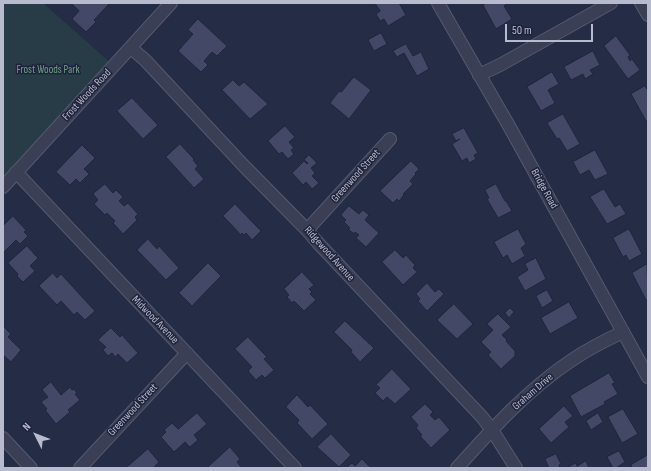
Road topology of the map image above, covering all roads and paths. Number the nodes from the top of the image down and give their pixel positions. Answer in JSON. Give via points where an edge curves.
{"nodes":[{"id":1,"x":171,"y":3,"type":"edge"},
{"id":2,"x":438,"y":3,"type":"edge"},
{"id":3,"x":611,"y":3,"type":"edge"},
{"id":4,"x":641,"y":3,"type":"edge"},
{"id":5,"x":648,"y":15,"type":"edge"},
{"id":6,"x":131,"y":48,"type":"junction"},
{"id":7,"x":479,"y":75,"type":"junction"},
{"id":8,"x":390,"y":139,"type":"dead end"},
{"id":9,"x":16,"y":172,"type":"junction"},
{"id":10,"x":3,"y":186,"type":"edge"},
{"id":11,"x":307,"y":230,"type":"junction"},
{"id":12,"x":623,"y":332,"type":"junction"},
{"id":13,"x":187,"y":353,"type":"junction"},
{"id":14,"x":648,"y":377,"type":"edge"},
{"id":15,"x":492,"y":430,"type":"junction"},
{"id":16,"x":3,"y":438,"type":"edge"},
{"id":17,"x":31,"y":468,"type":"edge"},
{"id":18,"x":80,"y":468,"type":"edge"},
{"id":19,"x":296,"y":468,"type":"edge"},
{"id":20,"x":457,"y":468,"type":"edge"},
{"id":21,"x":516,"y":468,"type":"edge"}],
"edges":[{"from":1,"to":6,"type":"street","name":"Frost Woods Road"},
{"from":2,"to":7,"type":"street","name":"Bridge Road"},
{"from":3,"to":7,"type":"street"},
{"from":4,"to":5,"type":"street"},
{"from":6,"to":9,"type":"street","name":"Frost Woods Road"},
{"from":6,"to":11,"type":"street","name":"Ridgewood Avenue"},
{"from":7,"to":12,"type":"street","name":"Bridge Road"},
{"from":8,"to":11,"type":"street","name":"Greenwood Street"},
{"from":9,"to":10,"type":"street","name":"Frost Woods Road"},
{"from":9,"to":13,"type":"street","name":"Midwood Avenue"},
{"from":11,"to":15,"type":"street","name":"Ridgewood Avenue"},
{"from":12,"to":14,"type":"street","name":"Bridge Road"},
{"from":12,"to":15,"type":"street","name":"Graham Drive","via":[[572,360],[538,386]]},
{"from":13,"to":18,"type":"street","name":"Greenwood Street"},
{"from":13,"to":19,"type":"street","name":"Midwood Avenue"},
{"from":15,"to":20,"type":"street","name":"Graham Drive"},
{"from":15,"to":21,"type":"street","name":"Ridgewood Avenue"},
{"from":16,"to":17,"type":"street"}]}
